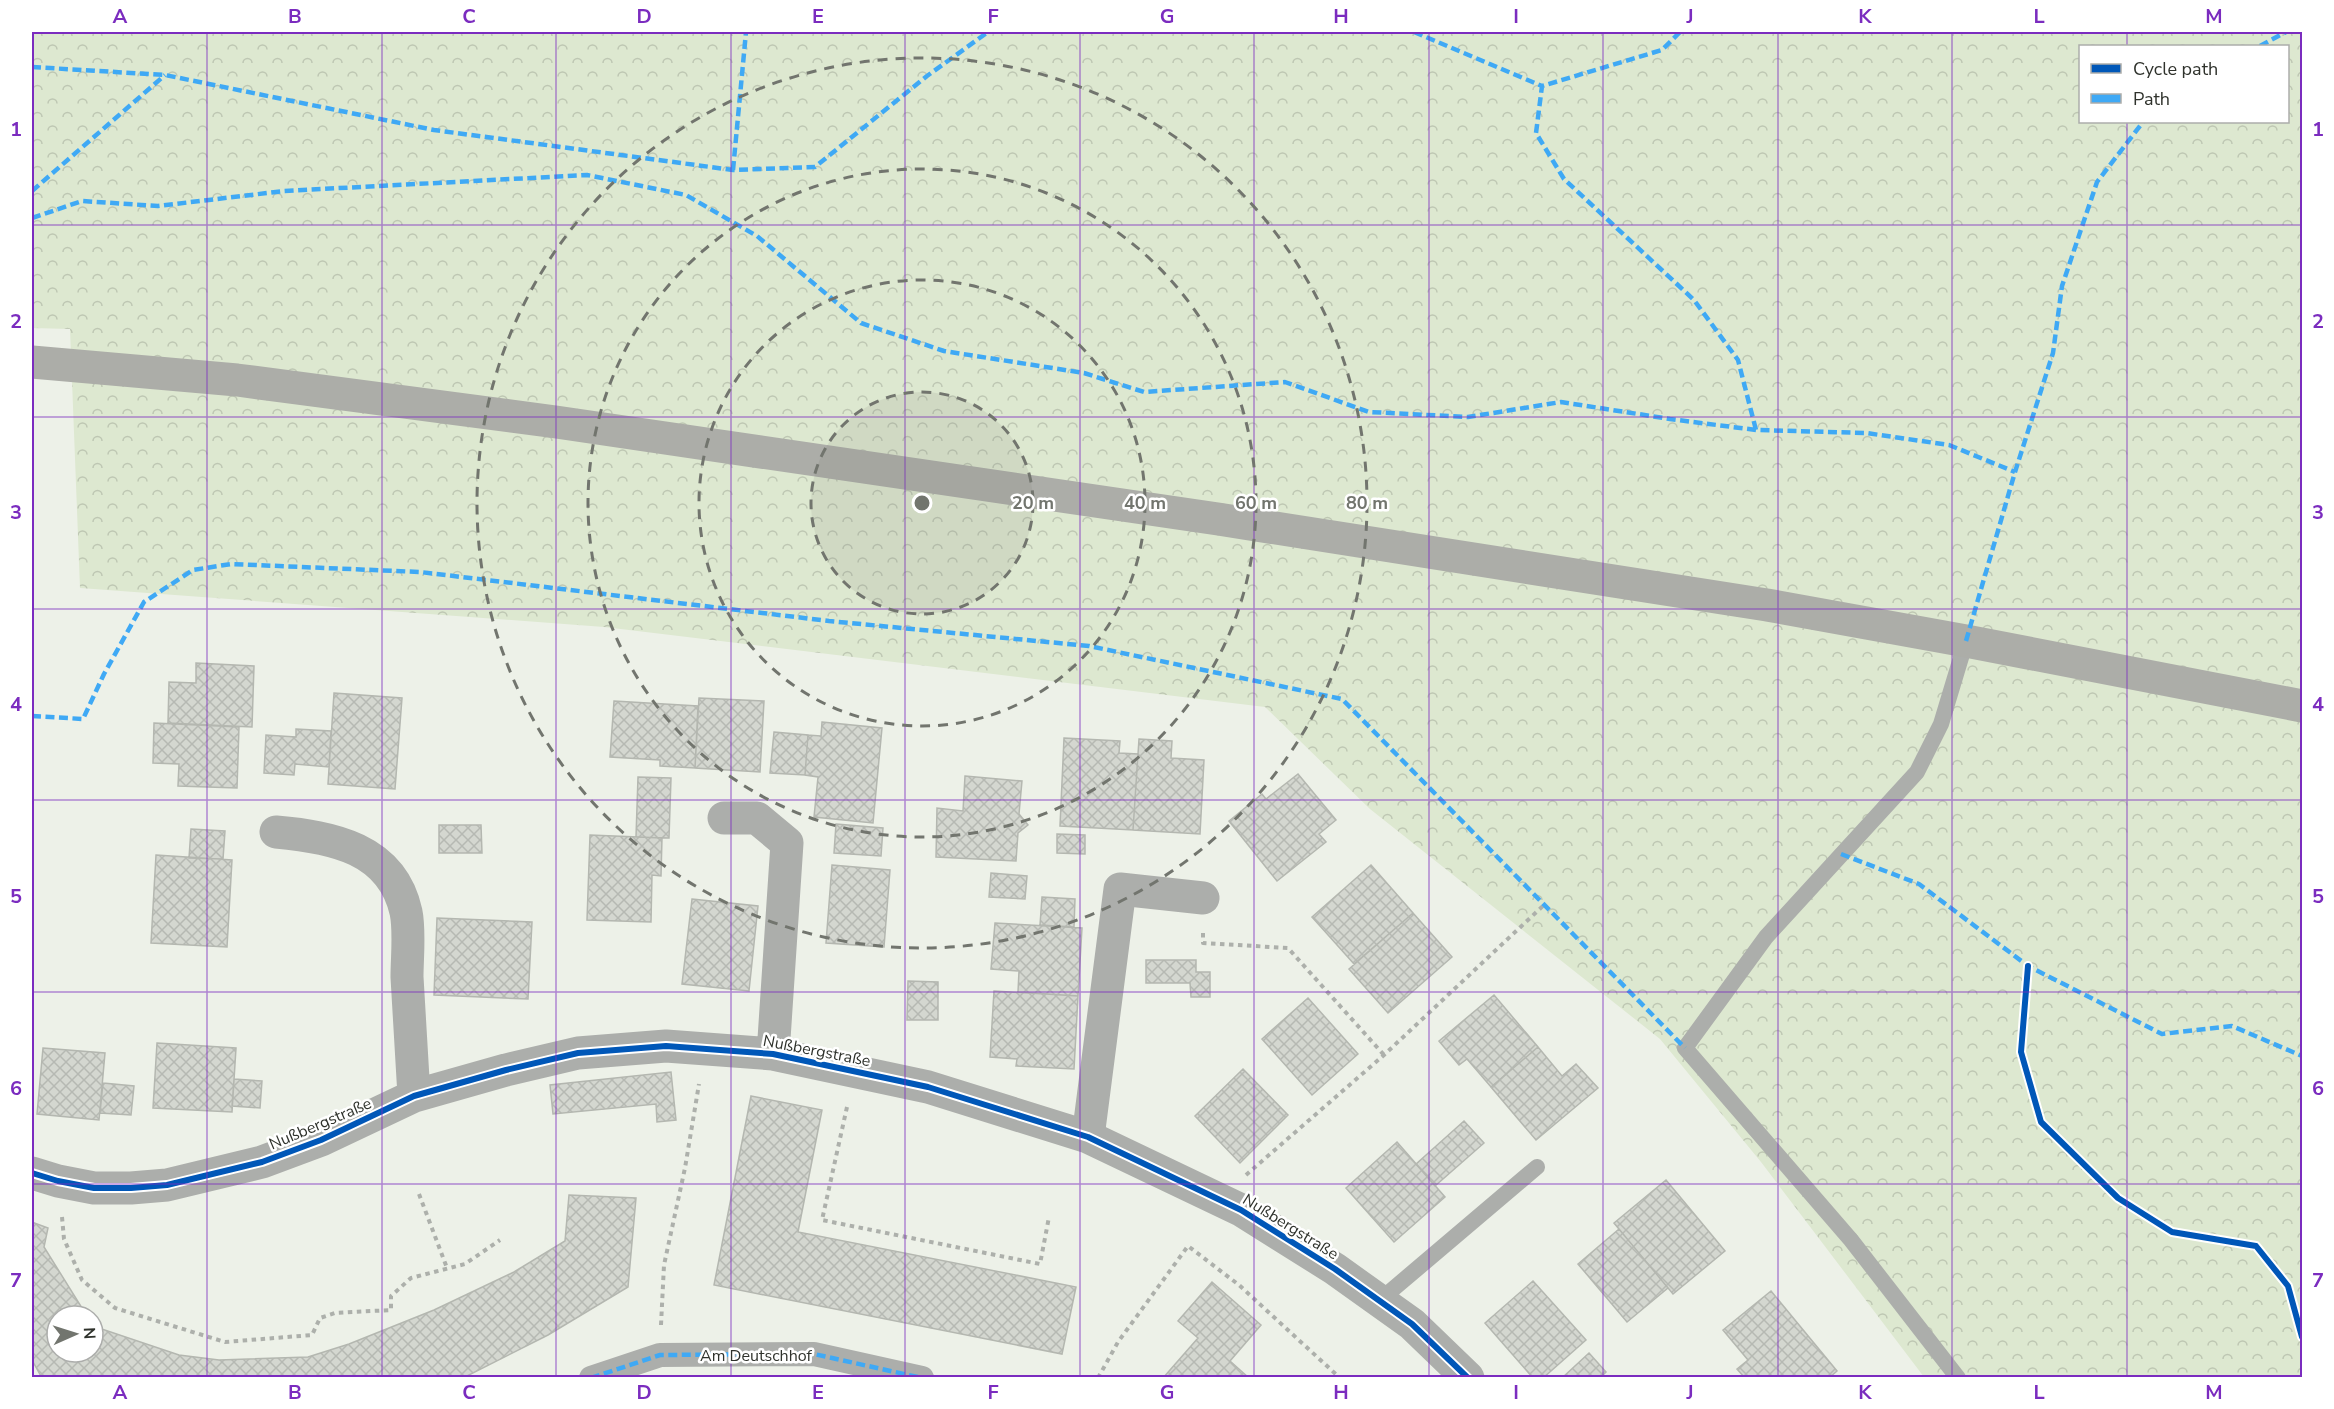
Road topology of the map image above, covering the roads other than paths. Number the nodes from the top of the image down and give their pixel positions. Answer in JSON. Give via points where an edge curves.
{"nodes":[{"id":1,"x":32,"y":366,"type":"edge"},
{"id":2,"x":1966,"y":641,"type":"junction"},
{"id":3,"x":2302,"y":706,"type":"edge"},
{"id":4,"x":724,"y":818,"type":"dead end"},
{"id":5,"x":276,"y":832,"type":"dead end"},
{"id":6,"x":1203,"y":898,"type":"road end"},
{"id":7,"x":773,"y":1054,"type":"junction"},
{"id":8,"x":414,"y":1096,"type":"junction"},
{"id":9,"x":1088,"y":1137,"type":"junction"},
{"id":10,"x":1537,"y":1167,"type":"dead end"},
{"id":11,"x":45,"y":1177,"type":"edge"},
{"id":12,"x":1379,"y":1300,"type":"junction"},
{"id":13,"x":591,"y":1377,"type":"edge"},
{"id":14,"x":922,"y":1377,"type":"edge"},
{"id":15,"x":1467,"y":1377,"type":"edge"},
{"id":16,"x":1958,"y":1377,"type":"edge"}],
"edges":[{"from":1,"to":2,"type":"main road","via":[[237,380],[775,453],[1581,574]]},
{"from":2,"to":3,"type":"main road"},
{"from":2,"to":16,"type":"lane","via":[[1941,724],[1917,772],[1766,937],[1685,1048],[1851,1240]]},
{"from":4,"to":7,"type":"street","name":"Nußbergstraße","via":[[757,818],[787,843]]},
{"from":5,"to":8,"type":"street","via":[[311,835],[345,845],[375,859],[392,879],[406,912]]},
{"from":6,"to":9,"type":"street","via":[[1120,889]]},
{"from":7,"to":8,"type":"street","name":"Nußbergstraße","via":[[666,1046],[578,1053]]},
{"from":7,"to":9,"type":"street","name":"Nußbergstraße","via":[[928,1087]]},
{"from":8,"to":11,"type":"street","name":"Nußbergstraße","via":[[291,1151],[200,1178],[167,1185],[94,1188]]},
{"from":9,"to":12,"type":"street","name":"Nußbergstraße","via":[[1241,1210]]},
{"from":10,"to":12,"type":"lane"},
{"from":12,"to":15,"type":"street","name":"Nußbergstraße","via":[[1412,1324]]},
{"from":13,"to":14,"type":"street","name":"Am Deutschhof","via":[[660,1355],[814,1354]]}]}
